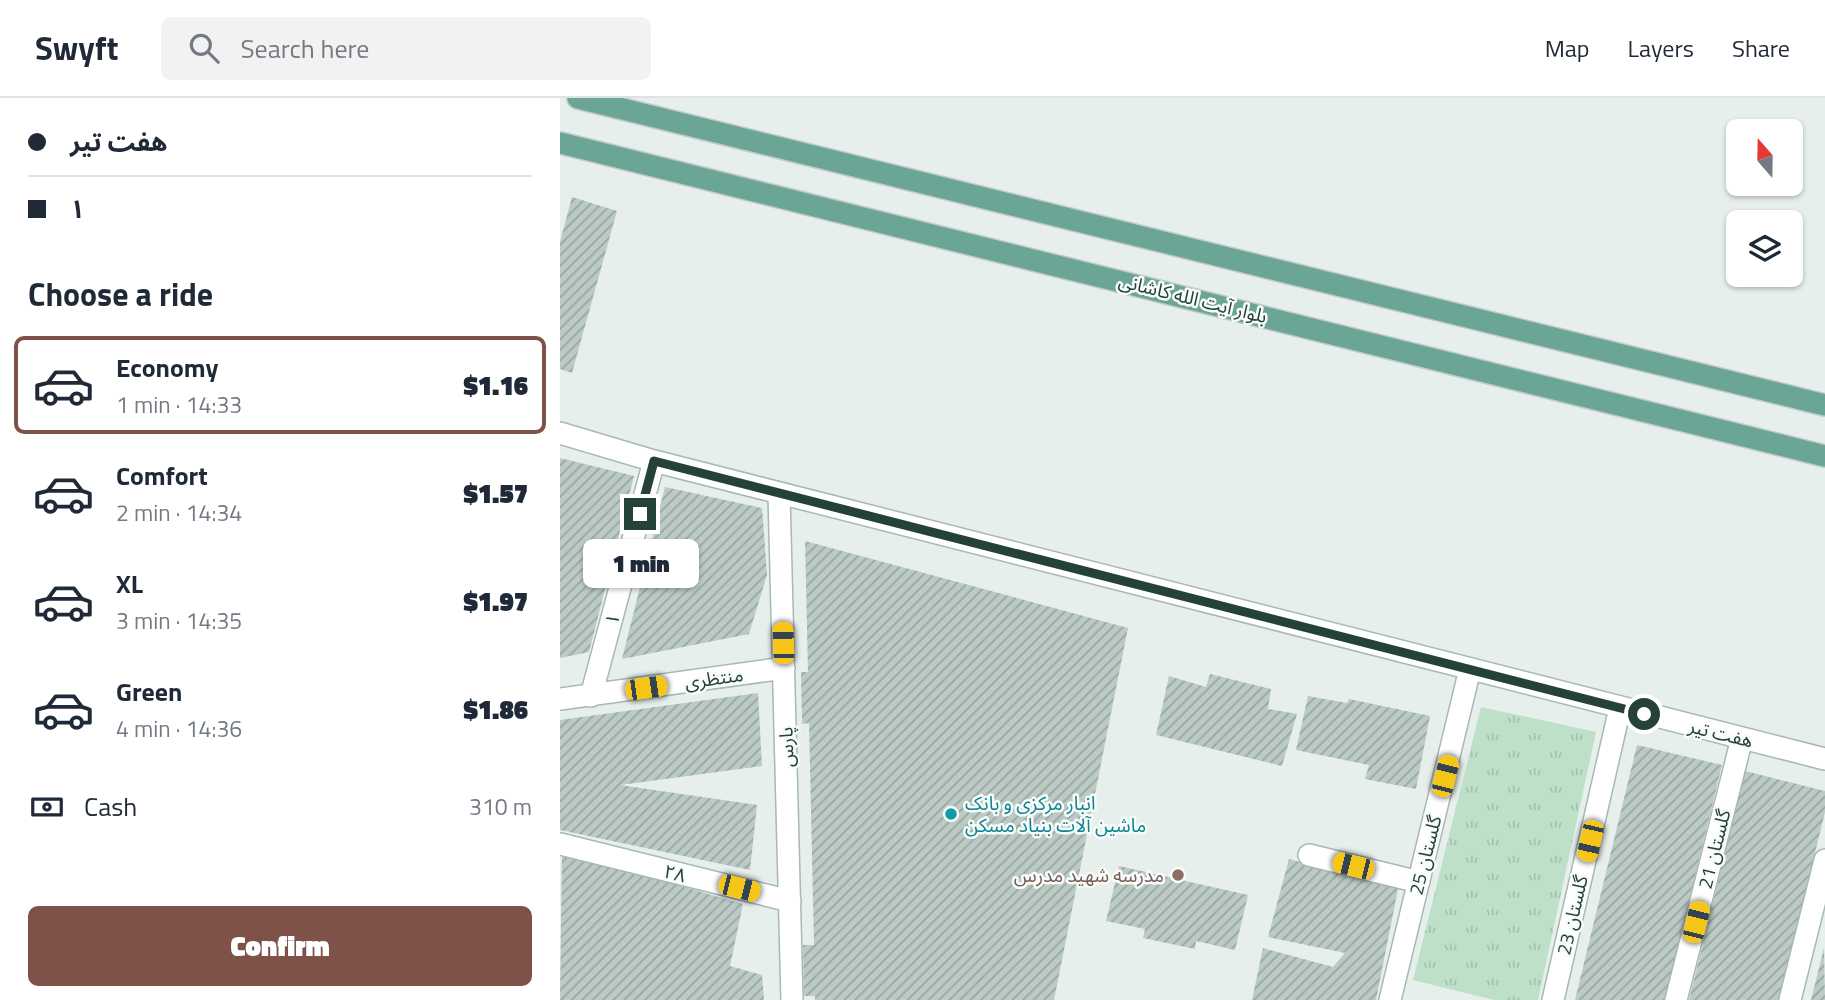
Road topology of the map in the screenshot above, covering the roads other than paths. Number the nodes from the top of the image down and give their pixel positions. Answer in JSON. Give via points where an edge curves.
{"nodes":[{"id":1,"x":578,"y":98,"type":"edge"},
{"id":2,"x":560,"y":143,"type":"edge"},
{"id":3,"x":1825,"y":405,"type":"edge"},
{"id":4,"x":560,"y":433,"type":"edge"},
{"id":5,"x":1825,"y":456,"type":"edge"},
{"id":6,"x":654,"y":461,"type":"junction"},
{"id":7,"x":779,"y":494,"type":"junction"},
{"id":8,"x":784,"y":668,"type":"junction"},
{"id":9,"x":1470,"y":669,"type":"junction"},
{"id":10,"x":591,"y":696,"type":"junction"},
{"id":11,"x":560,"y":699,"type":"edge"},
{"id":12,"x":1620,"y":708,"type":"junction"},
{"id":13,"x":1742,"y":738,"type":"junction"},
{"id":14,"x":1825,"y":760,"type":"edge"},
{"id":15,"x":560,"y":844,"type":"edge"},
{"id":16,"x":1309,"y":855,"type":"dead end"},
{"id":17,"x":1825,"y":860,"type":"edge"},
{"id":18,"x":1419,"y":882,"type":"junction"},
{"id":19,"x":790,"y":901,"type":"junction"},
{"id":20,"x":1393,"y":999,"type":"edge"},
{"id":21,"x":792,"y":1000,"type":"edge"},
{"id":22,"x":1552,"y":1000,"type":"edge"},
{"id":23,"x":1676,"y":1000,"type":"edge"},
{"id":24,"x":1790,"y":1000,"type":"edge"}],
"edges":[{"from":1,"to":3,"type":"main road"},
{"from":2,"to":5,"type":"main road","name":"بلوار آیت الله کاشانی"},
{"from":4,"to":6,"type":"street","name":"هفت تیر"},
{"from":6,"to":7,"type":"street","name":"هفت تیر"},
{"from":6,"to":10,"type":"street","name":"۱"},
{"from":7,"to":8,"type":"street","name":"پارس"},
{"from":7,"to":9,"type":"street","name":"هفت تیر"},
{"from":8,"to":10,"type":"street","name":"منتظری"},
{"from":8,"to":19,"type":"street","name":"پارس"},
{"from":9,"to":12,"type":"street","name":"هفت تیر"},
{"from":9,"to":18,"type":"street","name":"گلستان 25"},
{"from":10,"to":11,"type":"street","name":"منتظری"},
{"from":12,"to":13,"type":"street","name":"هفت تیر"},
{"from":12,"to":22,"type":"street","name":"گلستان 23"},
{"from":13,"to":14,"type":"street","name":"هفت تیر"},
{"from":13,"to":23,"type":"street","name":"گلستان 21"},
{"from":15,"to":19,"type":"street","name":"۲۸"},
{"from":16,"to":18,"type":"street"},
{"from":17,"to":24,"type":"street"},
{"from":18,"to":20,"type":"street","name":"گلستان 25"},
{"from":19,"to":21,"type":"street","name":"پارس"}]}
